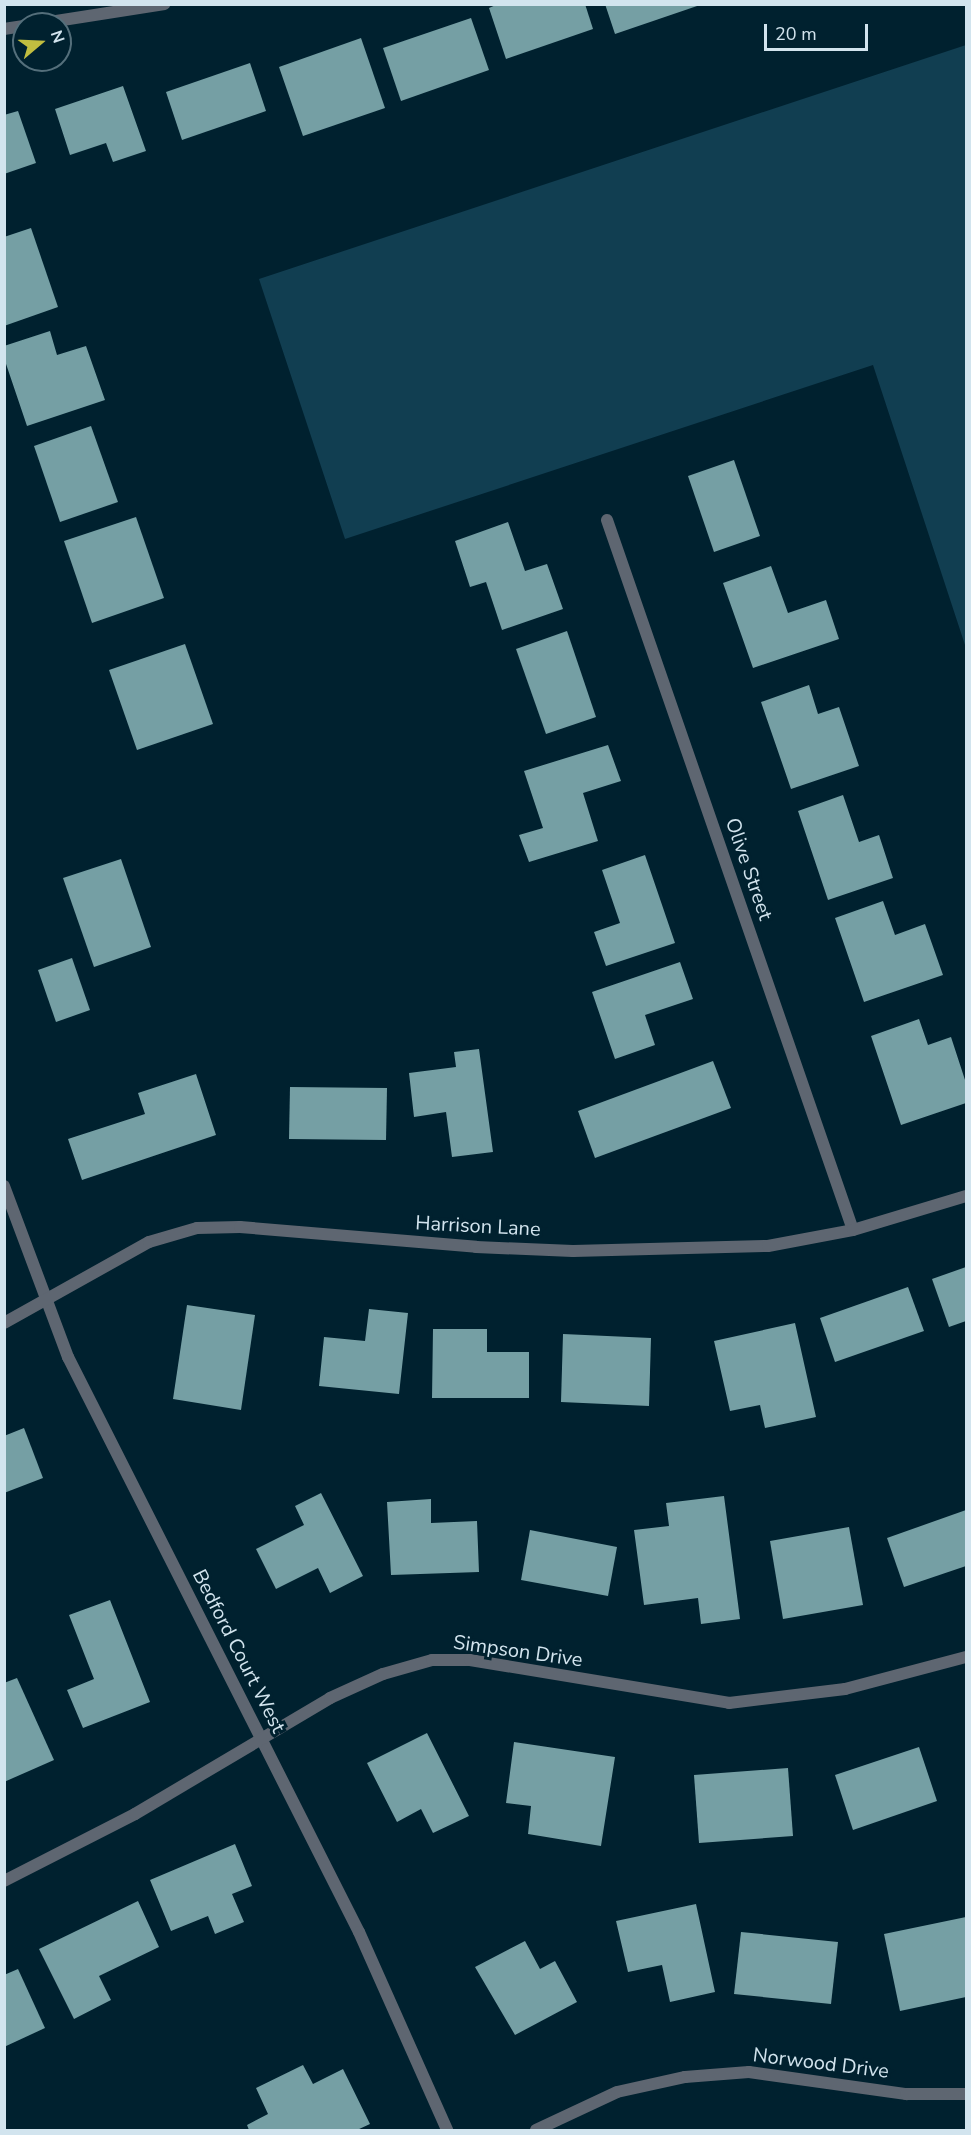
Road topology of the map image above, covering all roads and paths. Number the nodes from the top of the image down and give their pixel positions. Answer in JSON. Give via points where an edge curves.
{"nodes":[{"id":1,"x":164,"y":4,"type":"edge"},
{"id":2,"x":72,"y":18,"type":"edge"},
{"id":3,"x":607,"y":520,"type":"dead end"},
{"id":4,"x":4,"y":1186,"type":"edge"},
{"id":5,"x":966,"y":1196,"type":"edge"},
{"id":6,"x":853,"y":1230,"type":"junction"},
{"id":7,"x":46,"y":1298,"type":"junction"},
{"id":8,"x":4,"y":1323,"type":"edge"},
{"id":9,"x":966,"y":1657,"type":"edge"},
{"id":10,"x":261,"y":1737,"type":"junction"},
{"id":11,"x":4,"y":1881,"type":"edge"},
{"id":12,"x":966,"y":2094,"type":"edge"},
{"id":13,"x":447,"y":2130,"type":"edge"},
{"id":14,"x":536,"y":2130,"type":"edge"}],
"edges":[{"from":1,"to":2,"type":"street"},
{"from":3,"to":6,"type":"street","name":"Olive Street"},
{"from":4,"to":7,"type":"street","name":"Bedford Court West"},
{"from":5,"to":6,"type":"street","name":"Harrison Lane"},
{"from":6,"to":7,"type":"street","name":"Harrison Lane","via":[[768,1246],[573,1251],[240,1227],[197,1228],[149,1242]]},
{"from":7,"to":8,"type":"street","name":"Harrison Lane"},
{"from":7,"to":10,"type":"street","name":"Bedford Court West","via":[[68,1357]]},
{"from":9,"to":10,"type":"street","name":"Simpson Drive","via":[[845,1689],[729,1703],[470,1660],[432,1660],[383,1674]]},
{"from":10,"to":11,"type":"street","name":"Simpson Drive","via":[[135,1814]]},
{"from":10,"to":13,"type":"street","name":"Bedford Court West","via":[[359,1932]]},
{"from":12,"to":14,"type":"street","name":"Norwood Drive","via":[[906,2094],[749,2072],[685,2077],[617,2092]]}]}
